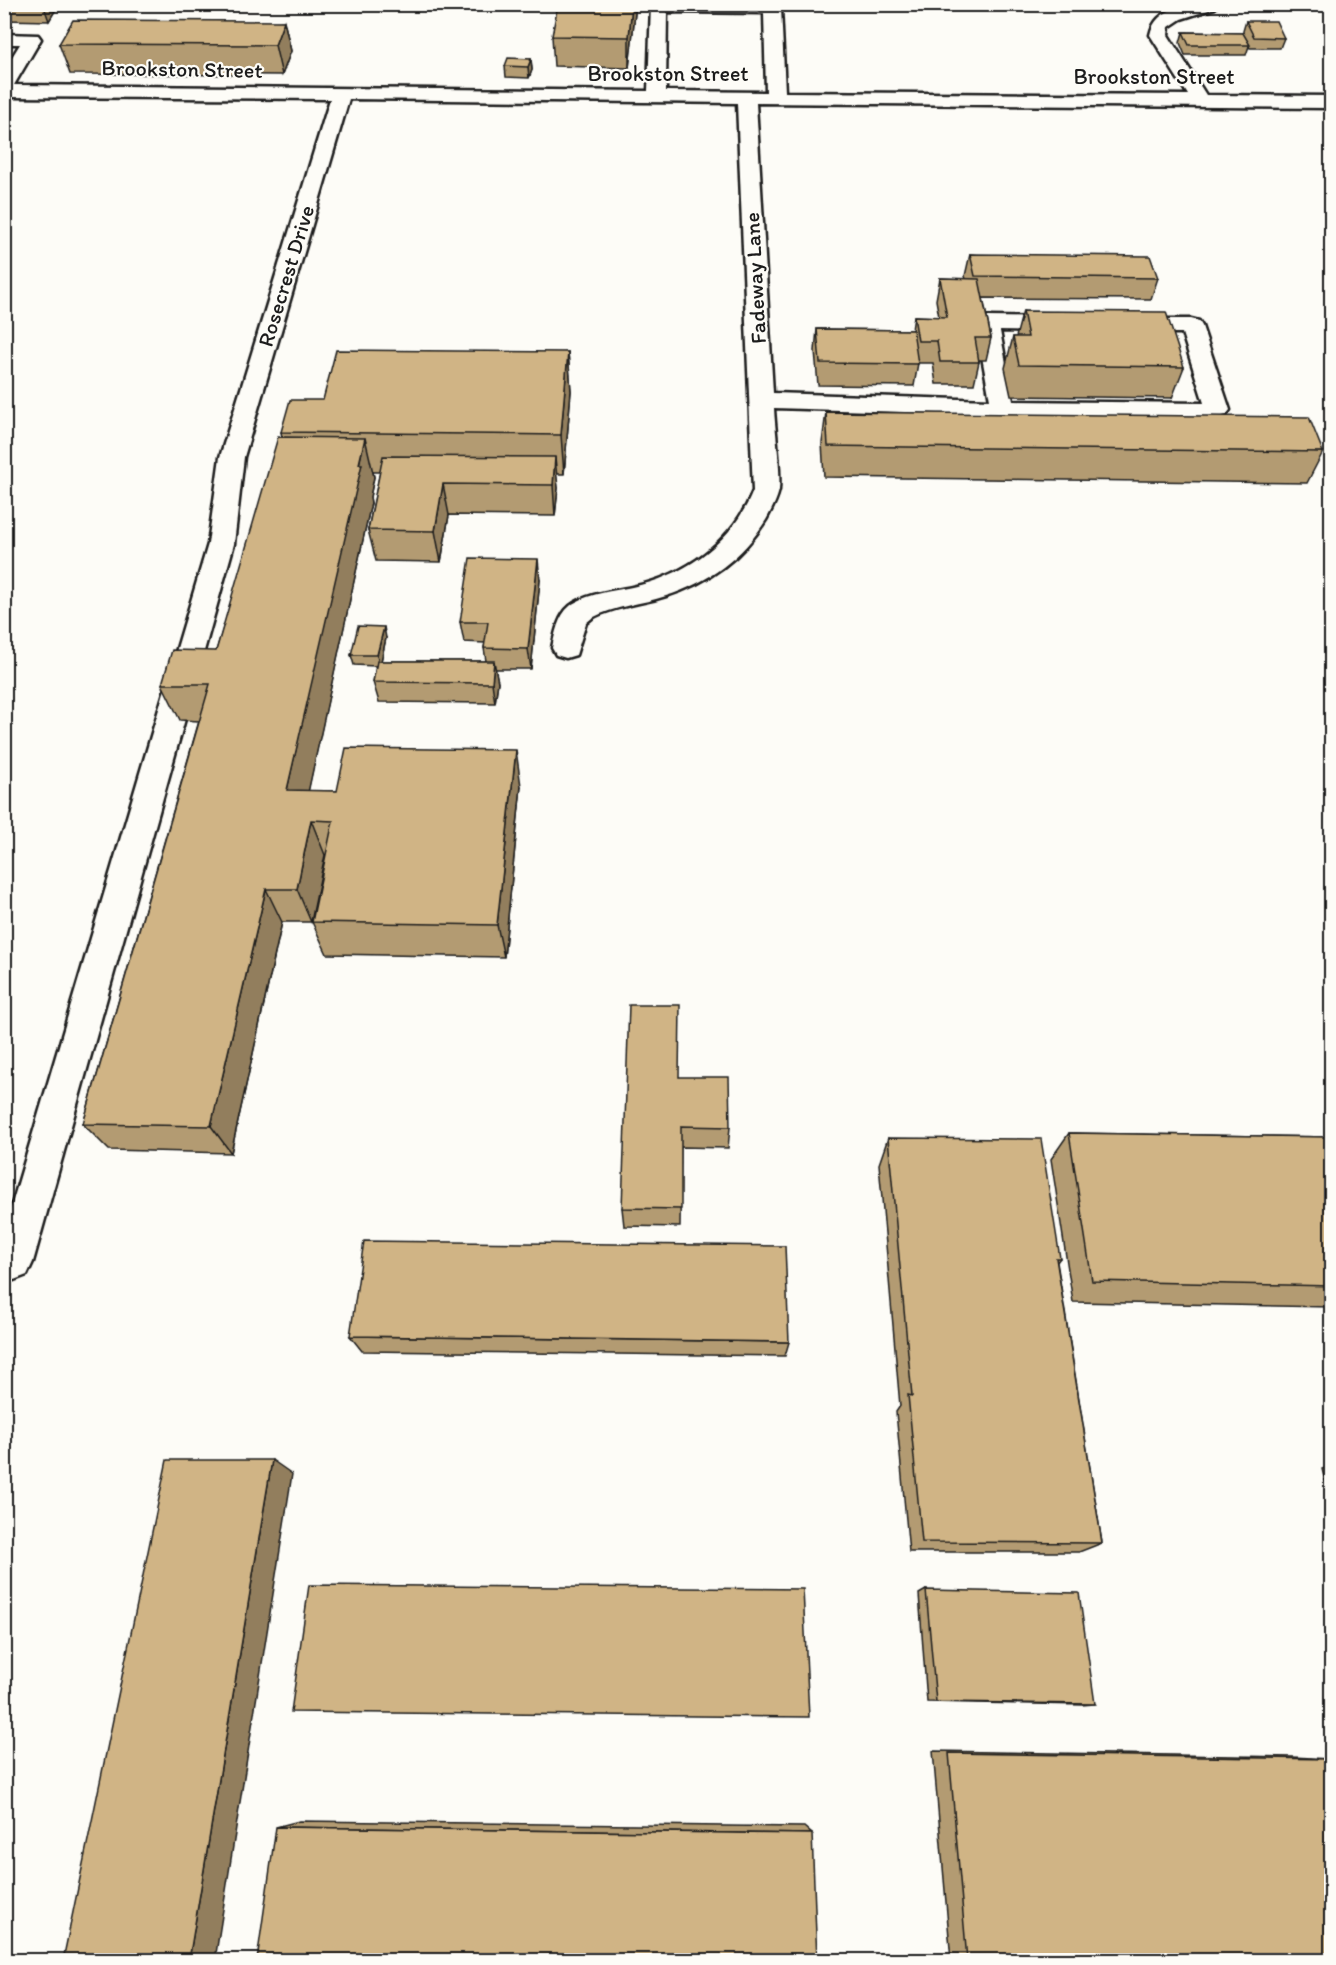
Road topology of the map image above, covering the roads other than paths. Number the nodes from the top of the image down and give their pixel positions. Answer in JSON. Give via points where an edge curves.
{"nodes":[{"id":1,"x":1209,"y":4,"type":"edge"},
{"id":2,"x":4,"y":39,"type":"edge"},
{"id":3,"x":4,"y":86,"type":"edge"},
{"id":4,"x":4,"y":91,"type":"edge"},
{"id":5,"x":341,"y":94,"type":"junction"},
{"id":6,"x":657,"y":96,"type":"junction"},
{"id":7,"x":746,"y":97,"type":"junction"},
{"id":8,"x":776,"y":97,"type":"junction"},
{"id":9,"x":1200,"y":100,"type":"junction"},
{"id":10,"x":1332,"y":102,"type":"edge"},
{"id":11,"x":1083,"y":325,"type":"edge"},
{"id":12,"x":1107,"y":325,"type":"edge"},
{"id":13,"x":762,"y":400,"type":"junction"},
{"id":14,"x":1003,"y":408,"type":"junction"},
{"id":15,"x":566,"y":648,"type":"dead end"},
{"id":16,"x":14,"y":1262,"type":"dead end"}],
"edges":[{"from":1,"to":9,"type":"street","via":[[1175,15],[1161,25],[1159,35]]},
{"from":2,"to":3,"type":"street","via":[[32,39]]},
{"from":4,"to":5,"type":"street","name":"Brookston Street"},
{"from":5,"to":6,"type":"street","name":"Brookston Street"},
{"from":5,"to":16,"type":"street","name":"Rosecrest Drive","via":[[232,457],[221,544]]},
{"from":6,"to":7,"type":"street","name":"Brookston Street"},
{"from":6,"to":8,"type":"street","via":[[658,7],[772,8]]},
{"from":7,"to":8,"type":"street","name":"Brookston Street"},
{"from":7,"to":13,"type":"street","name":"Fadeway Lane"},
{"from":8,"to":9,"type":"street","name":"Brookston Street"},
{"from":9,"to":10,"type":"street","name":"Brookston Street"},
{"from":11,"to":14,"type":"street","via":[[987,324]]},
{"from":12,"to":14,"type":"street","via":[[1191,326],[1218,410]]},
{"from":13,"to":14,"type":"street"},
{"from":13,"to":15,"type":"street","name":"Fadeway Lane","via":[[766,491],[750,527],[708,565],[679,582],[583,610],[573,619]]}]}
